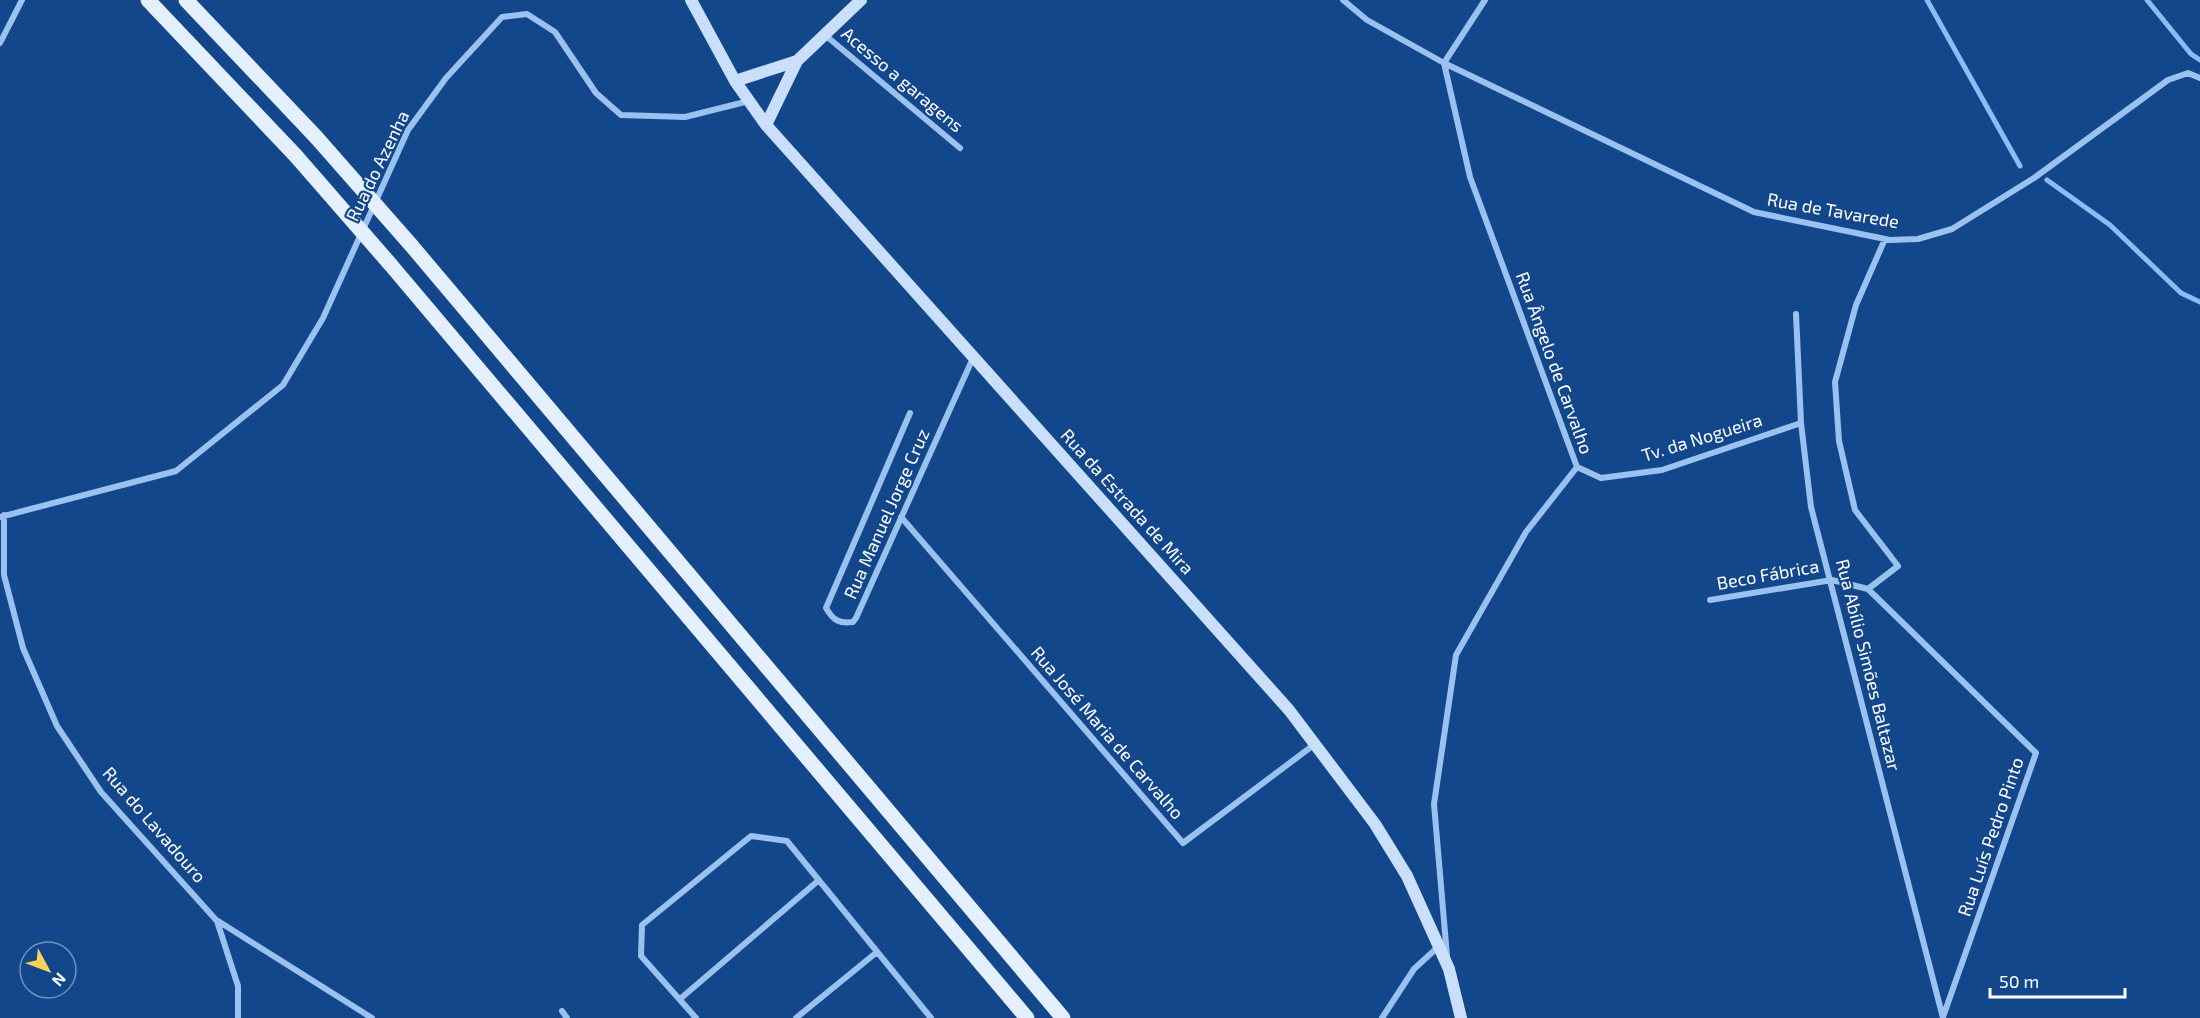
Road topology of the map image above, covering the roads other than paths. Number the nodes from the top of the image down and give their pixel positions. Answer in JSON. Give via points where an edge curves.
{"nodes":[{"id":1,"x":22,"y":0,"type":"edge"},
{"id":2,"x":148,"y":0,"type":"edge"},
{"id":3,"x":186,"y":0,"type":"edge"},
{"id":4,"x":691,"y":0,"type":"edge"},
{"id":5,"x":861,"y":0,"type":"edge"},
{"id":6,"x":1343,"y":0,"type":"edge"},
{"id":7,"x":1485,"y":0,"type":"edge"},
{"id":8,"x":824,"y":35,"type":"junction"},
{"id":9,"x":0,"y":43,"type":"edge"},
{"id":10,"x":796,"y":61,"type":"junction"},
{"id":11,"x":1444,"y":63,"type":"junction"},
{"id":12,"x":2200,"y":78,"type":"edge"},
{"id":13,"x":735,"y":81,"type":"junction"},
{"id":14,"x":749,"y":101,"type":"junction"},
{"id":15,"x":766,"y":125,"type":"junction"},
{"id":16,"x":960,"y":148,"type":"dead end"},
{"id":17,"x":1885,"y":239,"type":"junction"},
{"id":18,"x":1796,"y":314,"type":"dead end"},
{"id":19,"x":974,"y":357,"type":"junction"},
{"id":20,"x":910,"y":413,"type":"dead end"},
{"id":21,"x":1801,"y":423,"type":"junction"},
{"id":22,"x":1577,"y":467,"type":"junction"},
{"id":23,"x":1,"y":514,"type":"edge"},
{"id":24,"x":901,"y":517,"type":"junction"},
{"id":25,"x":1832,"y":580,"type":"junction"},
{"id":26,"x":1868,"y":589,"type":"junction"},
{"id":27,"x":1710,"y":600,"type":"dead end"},
{"id":28,"x":1315,"y":744,"type":"junction"},
{"id":29,"x":819,"y":880,"type":"junction"},
{"id":30,"x":217,"y":921,"type":"junction"},
{"id":31,"x":1438,"y":947,"type":"junction"},
{"id":32,"x":877,"y":952,"type":"junction"},
{"id":33,"x":1449,"y":969,"type":"junction"},
{"id":34,"x":680,"y":999,"type":"junction"},
{"id":35,"x":562,"y":1011,"type":"dead end"},
{"id":36,"x":238,"y":1018,"type":"edge"},
{"id":37,"x":372,"y":1018,"type":"edge"},
{"id":38,"x":567,"y":1018,"type":"edge"},
{"id":39,"x":696,"y":1018,"type":"edge"},
{"id":40,"x":796,"y":1018,"type":"edge"},
{"id":41,"x":931,"y":1018,"type":"edge"},
{"id":42,"x":1027,"y":1018,"type":"edge"},
{"id":43,"x":1063,"y":1018,"type":"edge"},
{"id":44,"x":1382,"y":1018,"type":"edge"},
{"id":45,"x":1461,"y":1018,"type":"edge"},
{"id":46,"x":1943,"y":1018,"type":"edge"}],
"edges":[{"from":1,"to":9,"type":"street"},
{"from":2,"to":42,"type":"main road","bridge":true,"via":[[296,156],[390,264]]},
{"from":3,"to":43,"type":"main road","bridge":true,"via":[[316,137],[411,245]]},
{"from":4,"to":13,"type":"street","name":"Rua da Estrada de Mira"},
{"from":5,"to":8,"type":"street"},
{"from":6,"to":11,"type":"street","name":"Rua de Tavarede","via":[[1367,20]]},
{"from":7,"to":11,"type":"street"},
{"from":8,"to":10,"type":"street"},
{"from":8,"to":16,"type":"street","name":"Acesso a garagens"},
{"from":10,"to":13,"type":"street"},
{"from":10,"to":15,"type":"street"},
{"from":11,"to":17,"type":"street","name":"Rua de Tavarede","via":[[1754,212]]},
{"from":11,"to":22,"type":"street","name":"Rua Ângelo de Carvalho","via":[[1470,177]]},
{"from":12,"to":17,"type":"street","name":"Rua de Tavarede","via":[[2188,73],[2168,80],[2034,178],[1952,229],[1918,239]]},
{"from":13,"to":14,"type":"street","name":"Rua da Estrada de Mira"},
{"from":14,"to":15,"type":"street","name":"Rua da Estrada de Mira"},
{"from":14,"to":23,"type":"street","name":"Rua do Azenha","via":[[685,117],[621,115],[596,93],[555,32],[527,14],[502,17],[446,78],[408,130],[323,318],[283,385],[176,471]]},
{"from":15,"to":19,"type":"street","name":"Rua da Estrada de Mira"},
{"from":17,"to":26,"type":"street","via":[[1856,305],[1835,382],[1839,441],[1855,510],[1898,566]]},
{"from":18,"to":21,"type":"street","name":"Rua Abílio Simões Baltazar"},
{"from":19,"to":24,"type":"street","name":"Rua Manuel Jorge Cruz"},
{"from":19,"to":28,"type":"street","name":"Rua da Estrada de Mira"},
{"from":20,"to":24,"type":"street","name":"Rua Manuel Jorge Cruz","via":[[826,609],[833,619],[843,623],[856,618]]},
{"from":21,"to":22,"type":"street","name":"Tv. da Nogueira","via":[[1662,470],[1601,478]]},
{"from":21,"to":25,"type":"street","name":"Rua Abílio Simões Baltazar","via":[[1812,507]]},
{"from":22,"to":33,"type":"street","name":"Rua Ângelo de Carvalho","via":[[1526,532],[1456,655],[1434,804]]},
{"from":23,"to":30,"type":"street","name":"Rua do Lavadouro","via":[[4,575],[23,648],[57,726],[101,792]]},
{"from":24,"to":28,"type":"street","name":"Rua José Maria de Carvalho","via":[[1183,843]]},
{"from":25,"to":26,"type":"street"},
{"from":25,"to":27,"type":"street","name":"Beco Fábrica"},
{"from":25,"to":46,"type":"street","name":"Rua Abílio Simões Baltazar"},
{"from":26,"to":46,"type":"street","name":"Rua Luís Pedro Pinto","via":[[2036,753]]},
{"from":28,"to":31,"type":"street","name":"Rua da Estrada de Mira","via":[[1375,824],[1407,876]]},
{"from":29,"to":32,"type":"street"},
{"from":29,"to":34,"type":"street"},
{"from":29,"to":34,"type":"street","via":[[787,841],[751,836],[642,925],[641,956]]},
{"from":30,"to":36,"type":"street","name":"Rua do Lavadouro","via":[[238,986]]},
{"from":30,"to":37,"type":"street"},
{"from":31,"to":33,"type":"street","name":"Rua da Estrada de Mira"},
{"from":31,"to":44,"type":"street","via":[[1414,969]]},
{"from":32,"to":40,"type":"street"},
{"from":32,"to":41,"type":"street"},
{"from":33,"to":45,"type":"street","name":"Rua da Estrada de Mira"},
{"from":34,"to":39,"type":"street"},
{"from":35,"to":38,"type":"street"}]}
